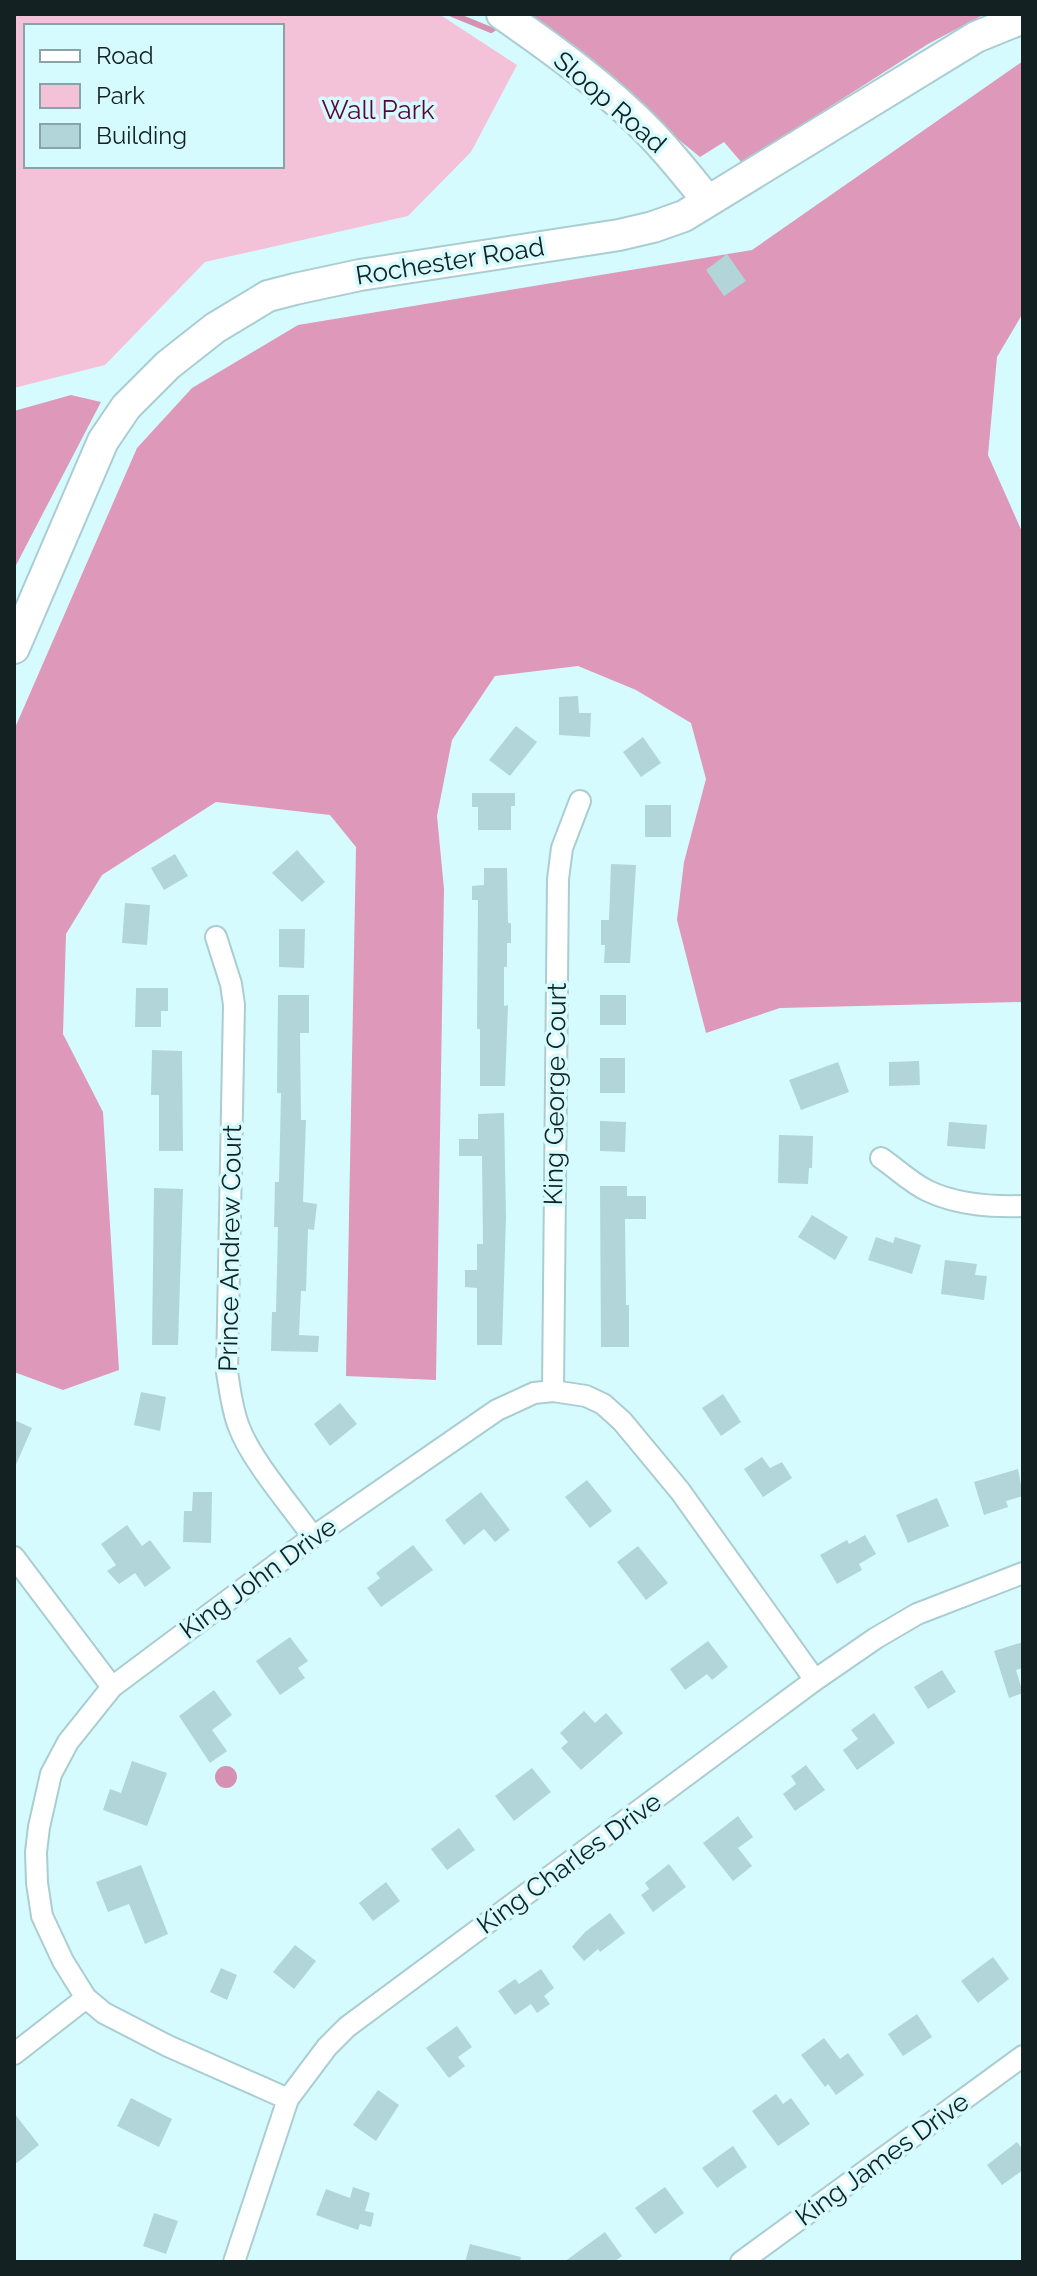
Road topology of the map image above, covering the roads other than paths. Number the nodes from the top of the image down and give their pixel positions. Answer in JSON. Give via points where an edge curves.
{"nodes":[{"id":1,"x":1023,"y":18,"type":"edge"},
{"id":2,"x":509,"y":19,"type":"edge"},
{"id":3,"x":708,"y":201,"type":"junction"},
{"id":4,"x":14,"y":648,"type":"edge"},
{"id":5,"x":580,"y":801,"type":"dead end"},
{"id":6,"x":216,"y":937,"type":"dead end"},
{"id":7,"x":881,"y":1158,"type":"dead end"},
{"id":8,"x":1023,"y":1206,"type":"edge"},
{"id":9,"x":553,"y":1391,"type":"junction"},
{"id":10,"x":313,"y":1537,"type":"junction"},
{"id":11,"x":14,"y":1557,"type":"edge"},
{"id":12,"x":1023,"y":1573,"type":"edge"},
{"id":13,"x":815,"y":1680,"type":"junction"},
{"id":14,"x":112,"y":1687,"type":"junction"},
{"id":15,"x":86,"y":1998,"type":"junction"},
{"id":16,"x":14,"y":2054,"type":"edge"},
{"id":17,"x":1023,"y":2056,"type":"edge"},
{"id":18,"x":288,"y":2099,"type":"junction"},
{"id":19,"x":234,"y":2262,"type":"edge"},
{"id":20,"x":741,"y":2262,"type":"edge"}],
"edges":[{"from":1,"to":3,"type":"street","name":"Rochester Road","via":[[976,37]]},
{"from":2,"to":3,"type":"street","name":"Sloop Road","via":[[614,100]]},
{"from":3,"to":4,"type":"street","name":"Rochester Road","via":[[684,216],[630,232],[295,289],[268,296],[215,328],[126,407],[103,441]]},
{"from":5,"to":9,"type":"street","name":"King George Court","via":[[562,848],[558,879]]},
{"from":6,"to":10,"type":"street","name":"Prince Andrew Court","via":[[234,1005],[227,1372],[248,1445]]},
{"from":7,"to":8,"type":"street","via":[[926,1190],[955,1201]]},
{"from":9,"to":10,"type":"street","name":"King John Drive","via":[[534,1393],[497,1410]]},
{"from":9,"to":13,"type":"street","name":"King John Drive","via":[[586,1396],[622,1421],[680,1491]]},
{"from":10,"to":14,"type":"street","name":"King John Drive"},
{"from":11,"to":14,"type":"street"},
{"from":12,"to":13,"type":"street","name":"King Charles Drive","via":[[917,1614]]},
{"from":13,"to":18,"type":"street","name":"King Charles Drive","via":[[347,2027]]},
{"from":14,"to":15,"type":"street","name":"King John Drive","via":[[58,1758],[44,1798],[36,1852],[42,1916]]},
{"from":15,"to":16,"type":"street"},
{"from":15,"to":18,"type":"street","name":"King John Drive","via":[[125,2025]]},
{"from":17,"to":20,"type":"street","name":"King James Drive"},
{"from":18,"to":19,"type":"street","name":"King Charles Drive"}]}
